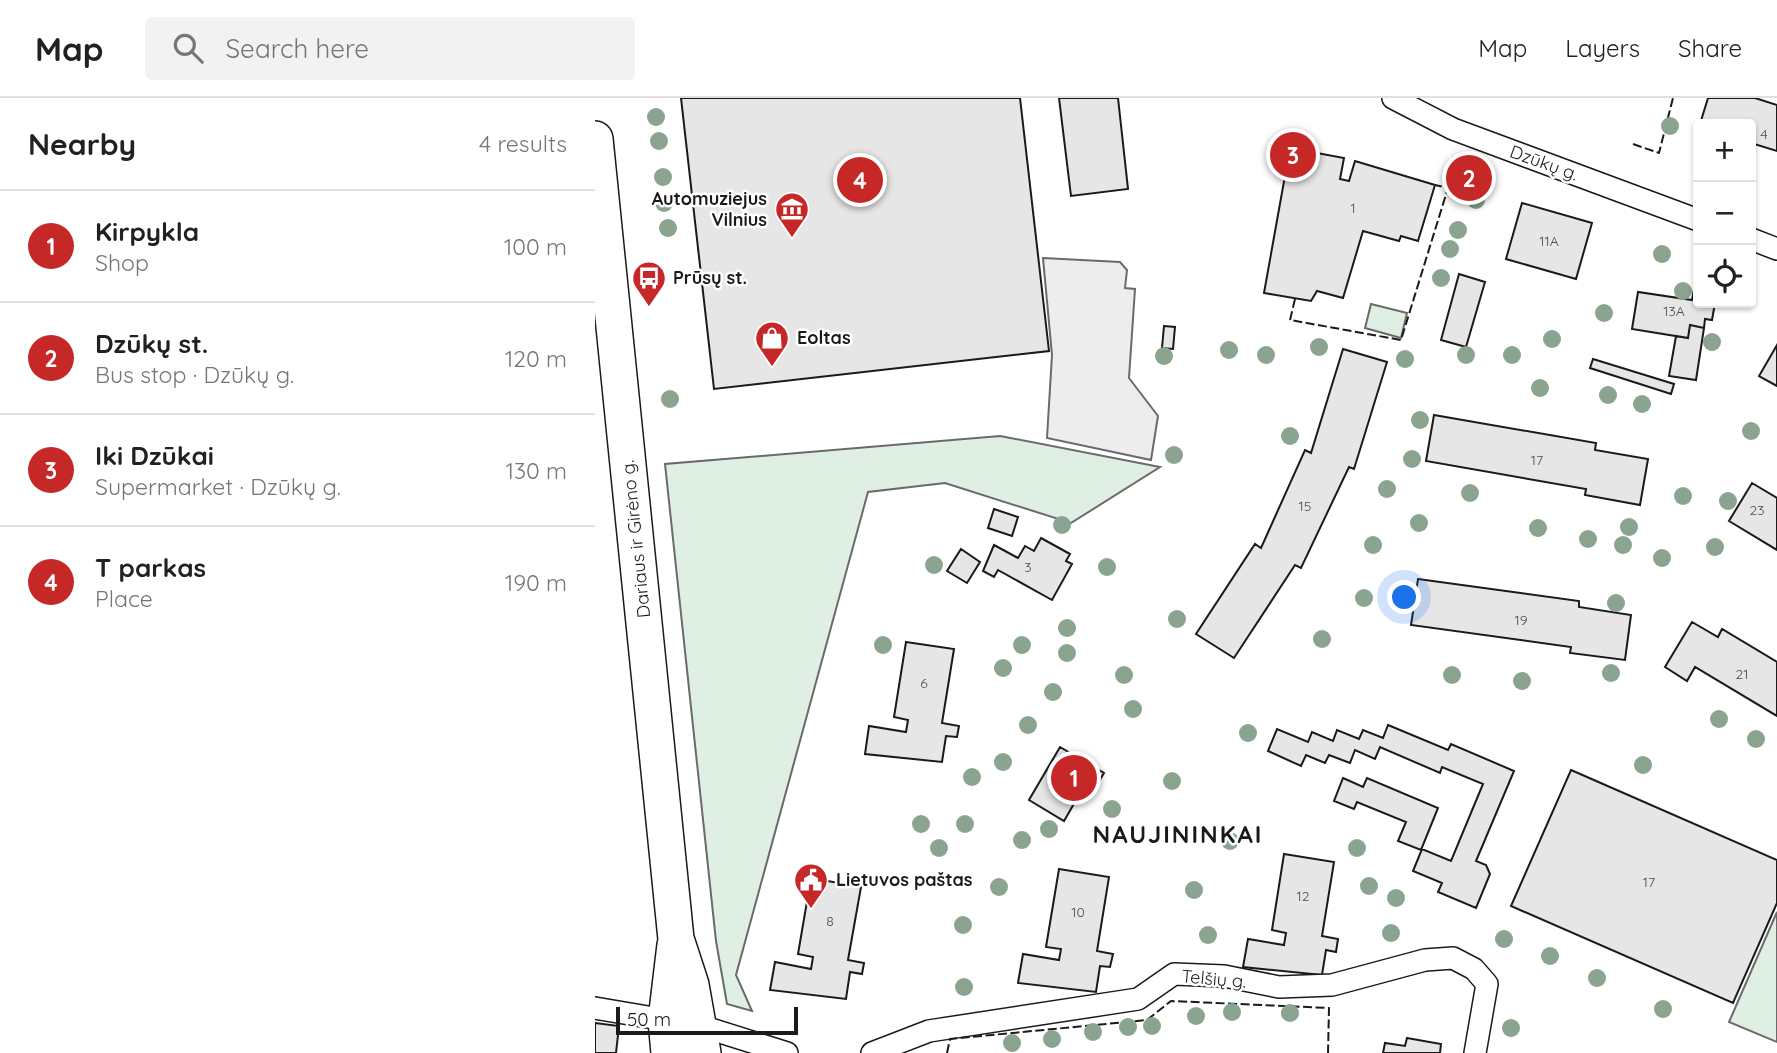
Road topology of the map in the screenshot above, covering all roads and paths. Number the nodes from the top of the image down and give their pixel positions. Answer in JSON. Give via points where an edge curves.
{"nodes":[{"id":1,"x":1393,"y":98,"type":"edge"},
{"id":2,"x":595,"y":139,"type":"edge"},
{"id":3,"x":1693,"y":218,"type":"edge"},
{"id":4,"x":1756,"y":241,"type":"edge"},
{"id":5,"x":1777,"y":248,"type":"edge"},
{"id":6,"x":676,"y":939,"type":"junction"},
{"id":7,"x":595,"y":1008,"type":"edge"},
{"id":8,"x":668,"y":1036,"type":"edge"},
{"id":9,"x":702,"y":1040,"type":"edge"},
{"id":10,"x":787,"y":1053,"type":"edge"},
{"id":11,"x":872,"y":1053,"type":"edge"},
{"id":12,"x":1475,"y":1053,"type":"edge"}],
"edges":[{"from":1,"to":3,"type":"street","name":"Dzūkų g.","via":[[1453,129]]},
{"from":2,"to":6,"type":"main road","name":"Dariaus ir Girėno g."},
{"from":4,"to":5,"type":"street"},
{"from":6,"to":8,"type":"main road","name":"Dariaus ir Girėno g."},
{"from":6,"to":9,"type":"main road","name":"Dariaus ir Girėno g."},
{"from":7,"to":8,"type":"street"},
{"from":8,"to":9,"type":"street"},
{"from":9,"to":10,"type":"street"},
{"from":11,"to":12,"type":"street","name":"Telšių g.","via":[[929,1031],[1138,999],[1174,974],[1224,976],[1279,987],[1332,985],[1425,960],[1453,958],[1487,984]]}]}
